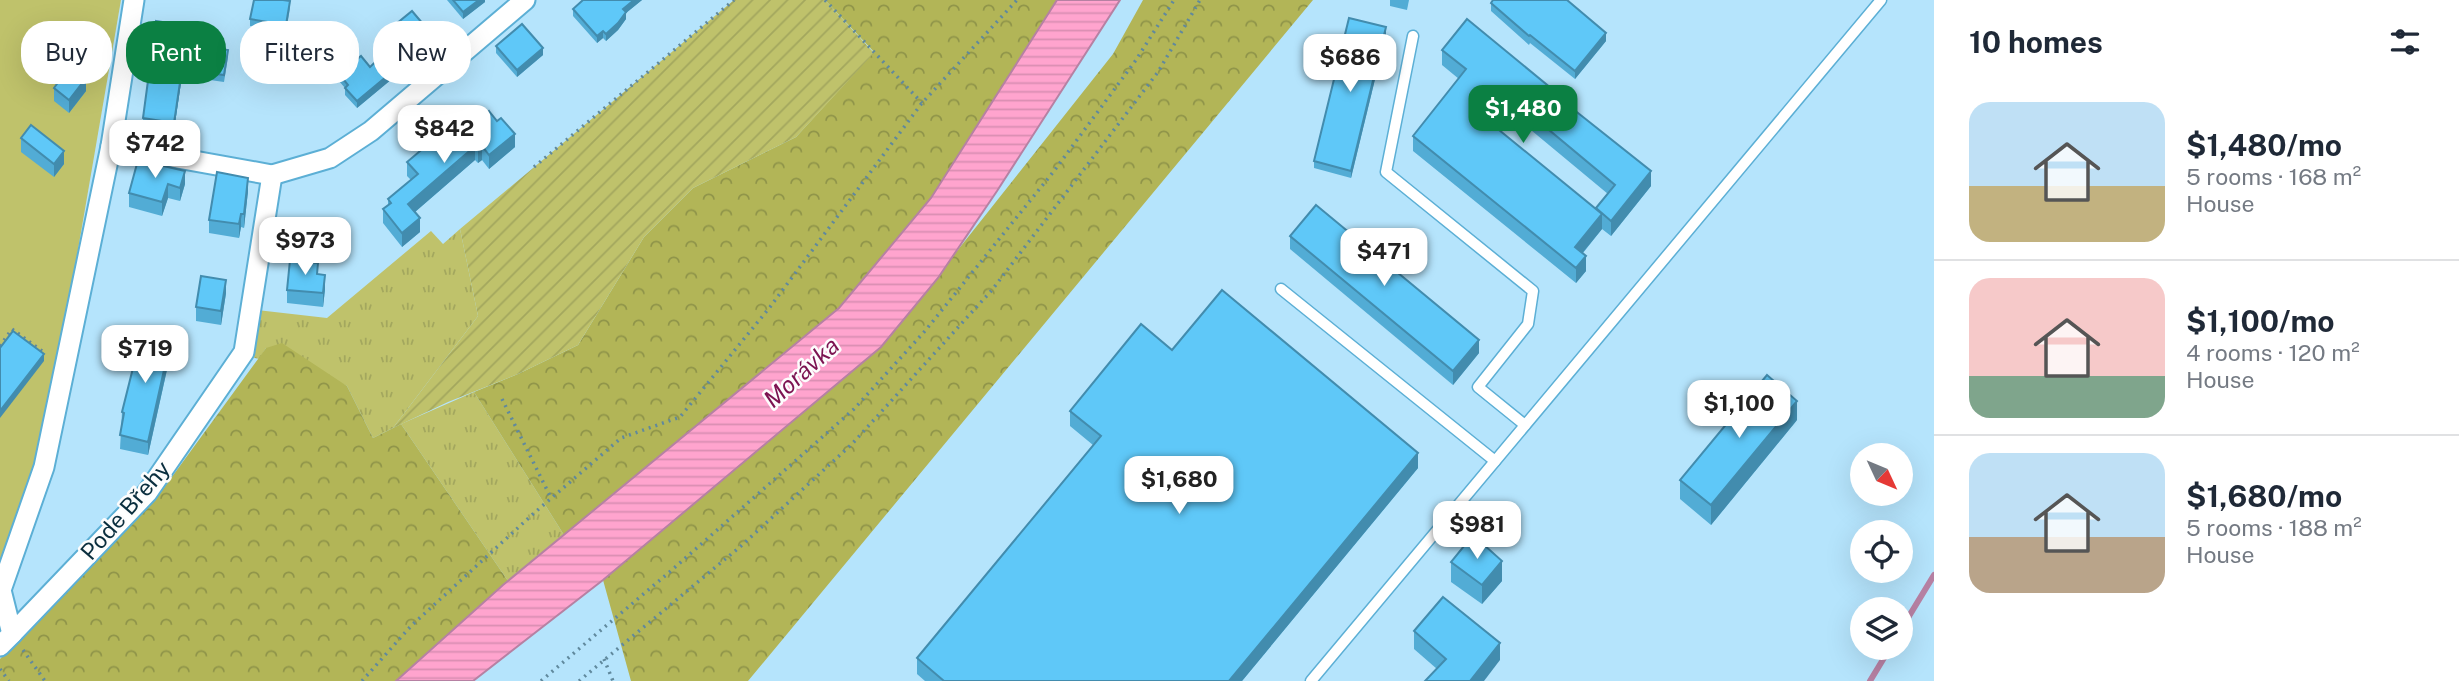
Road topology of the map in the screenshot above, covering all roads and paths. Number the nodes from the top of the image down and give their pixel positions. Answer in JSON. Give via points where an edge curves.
{"nodes":[{"id":1,"x":134,"y":0,"type":"edge"},
{"id":2,"x":525,"y":0,"type":"edge"},
{"id":3,"x":734,"y":0,"type":"edge"},
{"id":4,"x":825,"y":0,"type":"edge"},
{"id":5,"x":1017,"y":0,"type":"edge"},
{"id":6,"x":1174,"y":0,"type":"edge"},
{"id":7,"x":1200,"y":0,"type":"edge"},
{"id":8,"x":1881,"y":0,"type":"edge"},
{"id":9,"x":1413,"y":36,"type":"dead end"},
{"id":10,"x":922,"y":103,"type":"junction"},
{"id":11,"x":111,"y":146,"type":"junction"},
{"id":12,"x":534,"y":167,"type":"dead end"},
{"id":13,"x":272,"y":175,"type":"junction"},
{"id":14,"x":1281,"y":289,"type":"dead end"},
{"id":15,"x":0,"y":346,"type":"edge"},
{"id":16,"x":65,"y":368,"type":"junction"},
{"id":17,"x":502,"y":399,"type":"dead end"},
{"id":18,"x":1525,"y":425,"type":"junction"},
{"id":19,"x":1495,"y":461,"type":"junction"},
{"id":20,"x":551,"y":498,"type":"junction"},
{"id":21,"x":6,"y":640,"type":"edge"},
{"id":22,"x":604,"y":659,"type":"junction"},
{"id":23,"x":0,"y":670,"type":"edge"},
{"id":24,"x":9,"y":681,"type":"edge"},
{"id":25,"x":45,"y":681,"type":"edge"},
{"id":26,"x":362,"y":681,"type":"edge"},
{"id":27,"x":541,"y":681,"type":"edge"},
{"id":28,"x":579,"y":681,"type":"edge"},
{"id":29,"x":613,"y":681,"type":"edge"},
{"id":30,"x":1311,"y":681,"type":"edge"}],
"edges":[{"from":1,"to":11,"type":"street"},
{"from":2,"to":13,"type":"street","via":[[371,131],[330,158]]},
{"from":3,"to":12,"type":"path"},
{"from":4,"to":10,"type":"path"},
{"from":5,"to":10,"type":"path"},
{"from":6,"to":27,"type":"path","via":[[1054,171],[925,331],[853,409]]},
{"from":7,"to":22,"type":"path","via":[[1158,72],[983,301],[852,444],[741,546]]},
{"from":8,"to":18,"type":"lane"},
{"from":9,"to":18,"type":"lane","via":[[1386,172],[1533,291],[1528,324],[1478,387]]},
{"from":10,"to":20,"type":"path","via":[[770,307],[680,417],[621,438]]},
{"from":11,"to":13,"type":"street"},
{"from":11,"to":16,"type":"street"},
{"from":13,"to":21,"type":"street","name":"Pode Břehy","via":[[244,352],[147,492]]},
{"from":14,"to":19,"type":"lane"},
{"from":15,"to":16,"type":"path","via":[[12,329]]},
{"from":16,"to":21,"type":"street","via":[[44,467],[1,590]]},
{"from":17,"to":20,"type":"path"},
{"from":18,"to":19,"type":"lane"},
{"from":19,"to":30,"type":"lane"},
{"from":20,"to":26,"type":"path","via":[[411,626]]},
{"from":21,"to":25,"type":"path"},
{"from":22,"to":28,"type":"path"},
{"from":22,"to":29,"type":"path"},
{"from":23,"to":24,"type":"path"}]}
